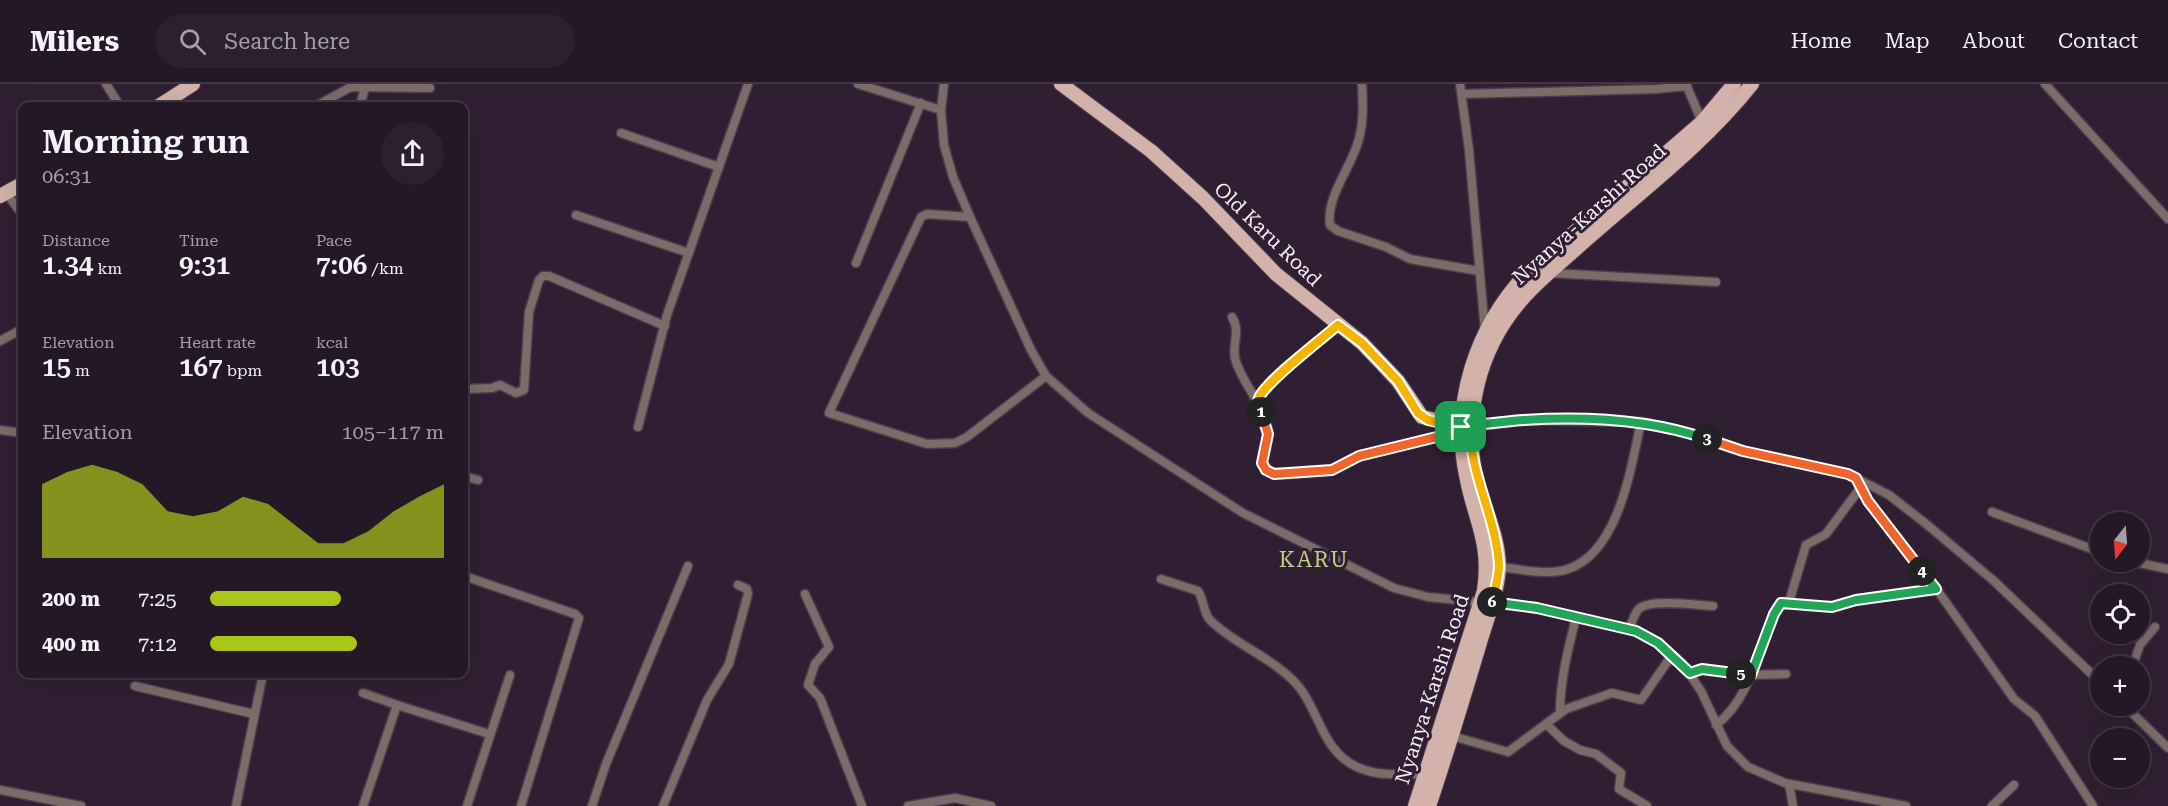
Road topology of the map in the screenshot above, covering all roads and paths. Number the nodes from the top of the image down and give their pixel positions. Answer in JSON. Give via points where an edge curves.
{"nodes":[{"id":1,"x":106,"y":84,"type":"edge"},
{"id":2,"x":193,"y":84,"type":"edge"},
{"id":3,"x":748,"y":84,"type":"edge"},
{"id":4,"x":858,"y":84,"type":"edge"},
{"id":5,"x":944,"y":84,"type":"edge"},
{"id":6,"x":1061,"y":84,"type":"edge"},
{"id":7,"x":1362,"y":84,"type":"edge"},
{"id":8,"x":1460,"y":84,"type":"edge"},
{"id":9,"x":1734,"y":84,"type":"edge"},
{"id":10,"x":1752,"y":84,"type":"edge"},
{"id":11,"x":2045,"y":84,"type":"edge"},
{"id":12,"x":1686,"y":85,"type":"edge"},
{"id":13,"x":365,"y":86,"type":"edge"},
{"id":14,"x":430,"y":88,"type":"dead end"},
{"id":15,"x":1462,"y":94,"type":"junction"},
{"id":16,"x":117,"y":102,"type":"edge"},
{"id":17,"x":165,"y":102,"type":"edge"},
{"id":18,"x":322,"y":102,"type":"edge"},
{"id":19,"x":361,"y":102,"type":"edge"},
{"id":20,"x":921,"y":104,"type":"junction"},
{"id":21,"x":941,"y":110,"type":"junction"},
{"id":22,"x":1702,"y":122,"type":"junction"},
{"id":23,"x":621,"y":133,"type":"dead end"},
{"id":24,"x":719,"y":167,"type":"junction"},
{"id":25,"x":18,"y":186,"type":"edge"},
{"id":26,"x":3,"y":194,"type":"edge"},
{"id":27,"x":18,"y":210,"type":"edge"},
{"id":28,"x":576,"y":215,"type":"dead end"},
{"id":29,"x":970,"y":217,"type":"junction"},
{"id":30,"x":2168,"y":219,"type":"edge"},
{"id":31,"x":689,"y":253,"type":"junction"},
{"id":32,"x":856,"y":263,"type":"dead end"},
{"id":33,"x":1479,"y":271,"type":"junction"},
{"id":34,"x":1549,"y":273,"type":"junction"},
{"id":35,"x":1716,"y":282,"type":"dead end"},
{"id":36,"x":1233,"y":317,"type":"dead end"},
{"id":37,"x":1338,"y":325,"type":"junction"},
{"id":38,"x":665,"y":326,"type":"junction"},
{"id":39,"x":18,"y":331,"type":"edge"},
{"id":40,"x":1485,"y":332,"type":"junction"},
{"id":41,"x":0,"y":340,"type":"edge"},
{"id":42,"x":1046,"y":376,"type":"junction"},
{"id":43,"x":468,"y":389,"type":"edge"},
{"id":44,"x":1258,"y":399,"type":"junction"},
{"id":45,"x":1641,"y":422,"type":"junction"},
{"id":46,"x":638,"y":427,"type":"dead end"},
{"id":47,"x":1464,"y":428,"type":"junction"},
{"id":48,"x":0,"y":430,"type":"edge"},
{"id":49,"x":18,"y":432,"type":"edge"},
{"id":50,"x":468,"y":477,"type":"edge"},
{"id":51,"x":1856,"y":478,"type":"junction"},
{"id":52,"x":478,"y":480,"type":"dead end"},
{"id":53,"x":1861,"y":487,"type":"junction"},
{"id":54,"x":1992,"y":512,"type":"dead end"},
{"id":55,"x":2090,"y":548,"type":"edge"},
{"id":56,"x":2150,"y":565,"type":"edge"},
{"id":57,"x":688,"y":566,"type":"dead end"},
{"id":58,"x":1499,"y":567,"type":"junction"},
{"id":59,"x":2168,"y":569,"type":"edge"},
{"id":60,"x":468,"y":577,"type":"edge"},
{"id":61,"x":1161,"y":579,"type":"dead end"},
{"id":62,"x":738,"y":585,"type":"dead end"},
{"id":63,"x":1936,"y":589,"type":"junction"},
{"id":64,"x":805,"y":594,"type":"dead end"},
{"id":65,"x":1788,"y":602,"type":"junction"},
{"id":66,"x":1487,"y":603,"type":"junction"},
{"id":67,"x":1713,"y":606,"type":"dead end"},
{"id":68,"x":1576,"y":618,"type":"junction"},
{"id":69,"x":2155,"y":627,"type":"dead end"},
{"id":70,"x":1629,"y":629,"type":"junction"},
{"id":71,"x":1672,"y":655,"type":"junction"},
{"id":72,"x":2136,"y":656,"type":"edge"},
{"id":73,"x":2090,"y":672,"type":"edge"},
{"id":74,"x":1690,"y":673,"type":"junction"},
{"id":75,"x":1786,"y":674,"type":"dead end"},
{"id":76,"x":510,"y":675,"type":"dead end"},
{"id":77,"x":1751,"y":675,"type":"junction"},
{"id":78,"x":262,"y":678,"type":"edge"},
{"id":79,"x":135,"y":686,"type":"dead end"},
{"id":80,"x":363,"y":693,"type":"dead end"},
{"id":81,"x":397,"y":705,"type":"junction"},
{"id":82,"x":1560,"y":712,"type":"junction"},
{"id":83,"x":254,"y":714,"type":"junction"},
{"id":84,"x":2135,"y":716,"type":"edge"},
{"id":85,"x":1546,"y":724,"type":"junction"},
{"id":86,"x":1716,"y":725,"type":"junction"},
{"id":87,"x":489,"y":734,"type":"junction"},
{"id":88,"x":1452,"y":736,"type":"junction"},
{"id":89,"x":2168,"y":748,"type":"edge"},
{"id":90,"x":1426,"y":774,"type":"junction"},
{"id":91,"x":1789,"y":784,"type":"junction"},
{"id":92,"x":2014,"y":785,"type":"dead end"},
{"id":93,"x":0,"y":790,"type":"edge"},
{"id":94,"x":81,"y":806,"type":"edge"},
{"id":95,"x":236,"y":806,"type":"edge"},
{"id":96,"x":363,"y":806,"type":"edge"},
{"id":97,"x":467,"y":806,"type":"edge"},
{"id":98,"x":521,"y":806,"type":"edge"},
{"id":99,"x":592,"y":806,"type":"edge"},
{"id":100,"x":663,"y":806,"type":"edge"},
{"id":101,"x":862,"y":806,"type":"edge"},
{"id":102,"x":908,"y":806,"type":"edge"},
{"id":103,"x":991,"y":806,"type":"edge"},
{"id":104,"x":1415,"y":806,"type":"edge"},
{"id":105,"x":1429,"y":806,"type":"edge"},
{"id":106,"x":1647,"y":806,"type":"edge"},
{"id":107,"x":1793,"y":806,"type":"edge"},
{"id":108,"x":1906,"y":806,"type":"edge"},
{"id":109,"x":1992,"y":806,"type":"edge"},
{"id":110,"x":2092,"y":806,"type":"edge"}],
"edges":[{"from":1,"to":16,"type":"street"},
{"from":2,"to":17,"type":"main road"},
{"from":3,"to":24,"type":"street"},
{"from":4,"to":20,"type":"street"},
{"from":5,"to":21,"type":"street"},
{"from":6,"to":37,"type":"main road","name":"Old Karu Road","via":[[1151,151],[1276,274]]},
{"from":7,"to":33,"type":"street","via":[[1359,136],[1334,198],[1330,225],[1410,259]]},
{"from":8,"to":15,"type":"street"},
{"from":9,"to":22,"type":"main road","name":"Nyanya-Karshi Road"},
{"from":10,"to":34,"type":"main road","name":"Nyanya-Karshi Road","via":[[1678,162]]},
{"from":11,"to":30,"type":"street"},
{"from":12,"to":15,"type":"street"},
{"from":12,"to":22,"type":"street"},
{"from":13,"to":14,"type":"street"},
{"from":13,"to":18,"type":"street","via":[[342,90]]},
{"from":13,"to":19,"type":"street"},
{"from":15,"to":33,"type":"street"},
{"from":20,"to":21,"type":"street"},
{"from":20,"to":32,"type":"street"},
{"from":21,"to":29,"type":"street","via":[[944,145]]},
{"from":22,"to":40,"type":"main road","name":"Nyanya-Karshi Road","via":[[1527,273],[1504,299]]},
{"from":23,"to":24,"type":"street"},
{"from":24,"to":31,"type":"street"},
{"from":25,"to":26,"type":"main road"},
{"from":26,"to":27,"type":"street"},
{"from":28,"to":31,"type":"street"},
{"from":29,"to":42,"type":"street"},
{"from":29,"to":42,"type":"street","via":[[921,217],[829,413],[927,444],[955,443]]},
{"from":31,"to":38,"type":"street"},
{"from":33,"to":40,"type":"street"},
{"from":34,"to":35,"type":"street"},
{"from":34,"to":47,"type":"main road","name":"Nyanya-Karshi Road","via":[[1525,295],[1494,341]]},
{"from":36,"to":44,"type":"street","via":[[1238,330],[1234,346],[1237,363]]},
{"from":37,"to":44,"type":"street"},
{"from":37,"to":47,"type":"main road","name":"Old Karu Road","via":[[1362,343],[1398,381],[1422,417]]},
{"from":38,"to":43,"type":"street","via":[[543,276],[529,312],[524,390],[516,393],[500,385]]},
{"from":38,"to":46,"type":"street"},
{"from":39,"to":41,"type":"street"},
{"from":40,"to":47,"type":"main road","name":"Nyanya-Karshi Road","via":[[1463,405]]},
{"from":42,"to":66,"type":"street","via":[[1088,413],[1244,513],[1394,588],[1428,597]]},
{"from":44,"to":47,"type":"street","via":[[1268,434],[1262,463],[1274,474],[1332,470],[1359,456]]},
{"from":45,"to":47,"type":"street","via":[[1526,420]]},
{"from":45,"to":51,"type":"street"},
{"from":45,"to":58,"type":"street","via":[[1624,499],[1608,533],[1585,559],[1569,569],[1554,572]]},
{"from":47,"to":58,"type":"main road","name":"Nyanya-Karshi Road","via":[[1490,518]]},
{"from":47,"to":66,"type":"main road","name":"Nyanya-Karshi Road","via":[[1467,480],[1486,547]]},
{"from":48,"to":49,"type":"street"},
{"from":50,"to":52,"type":"street"},
{"from":51,"to":53,"type":"street"},
{"from":51,"to":73,"type":"street","via":[[1889,495],[1942,537]]},
{"from":53,"to":63,"type":"street"},
{"from":53,"to":65,"type":"street","via":[[1826,534],[1804,549]]},
{"from":54,"to":55,"type":"street"},
{"from":56,"to":59,"type":"street"},
{"from":57,"to":99,"type":"street"},
{"from":58,"to":66,"type":"main road","name":"Nyanya-Karshi Road"},
{"from":60,"to":98,"type":"street","via":[[579,618]]},
{"from":61,"to":90,"type":"street","via":[[1198,591],[1209,619],[1300,688],[1318,726],[1334,748],[1355,766],[1388,774]]},
{"from":62,"to":100,"type":"street","via":[[747,589],[748,594],[735,647],[707,700]]},
{"from":63,"to":65,"type":"street","via":[[1832,607]]},
{"from":63,"to":110,"type":"street","via":[[2014,699],[2035,716]]},
{"from":64,"to":101,"type":"street","via":[[829,647],[814,664],[808,685],[820,698]]},
{"from":65,"to":77,"type":"street","via":[[1781,603],[1774,614]]},
{"from":66,"to":68,"type":"street","via":[[1537,608]]},
{"from":66,"to":88,"type":"main road","name":"Nyanya-Karshi Road"},
{"from":66,"to":90,"type":"main road","name":"Nyanya-Karshi Road"},
{"from":67,"to":70,"type":"street","via":[[1645,606],[1637,610]]},
{"from":68,"to":70,"type":"street"},
{"from":68,"to":82,"type":"street","via":[[1560,687]]},
{"from":69,"to":72,"type":"street"},
{"from":70,"to":71,"type":"street","via":[[1658,643]]},
{"from":71,"to":74,"type":"street"},
{"from":71,"to":82,"type":"street","via":[[1641,700],[1612,693]]},
{"from":74,"to":77,"type":"street","via":[[1713,669]]},
{"from":74,"to":86,"type":"street"},
{"from":75,"to":77,"type":"street"},
{"from":76,"to":87,"type":"street"},
{"from":77,"to":86,"type":"street","via":[[1731,714]]},
{"from":78,"to":83,"type":"street"},
{"from":79,"to":83,"type":"street"},
{"from":80,"to":81,"type":"street"},
{"from":81,"to":87,"type":"street"},
{"from":81,"to":96,"type":"street"},
{"from":82,"to":85,"type":"street"},
{"from":83,"to":95,"type":"street"},
{"from":84,"to":89,"type":"street"},
{"from":85,"to":88,"type":"street","via":[[1508,752]]},
{"from":85,"to":106,"type":"street","via":[[1564,741],[1603,758],[1621,773],[1619,789]]},
{"from":86,"to":91,"type":"street","via":[[1736,758],[1761,774]]},
{"from":87,"to":97,"type":"street"},
{"from":88,"to":105,"type":"main road","name":"Nyanya-Karshi Road"},
{"from":90,"to":104,"type":"main road","name":"Nyanya-Karshi Road"},
{"from":91,"to":107,"type":"street"},
{"from":91,"to":108,"type":"street"},
{"from":92,"to":109,"type":"street"},
{"from":93,"to":94,"type":"street"},
{"from":102,"to":103,"type":"street","via":[[956,798]]}]}
